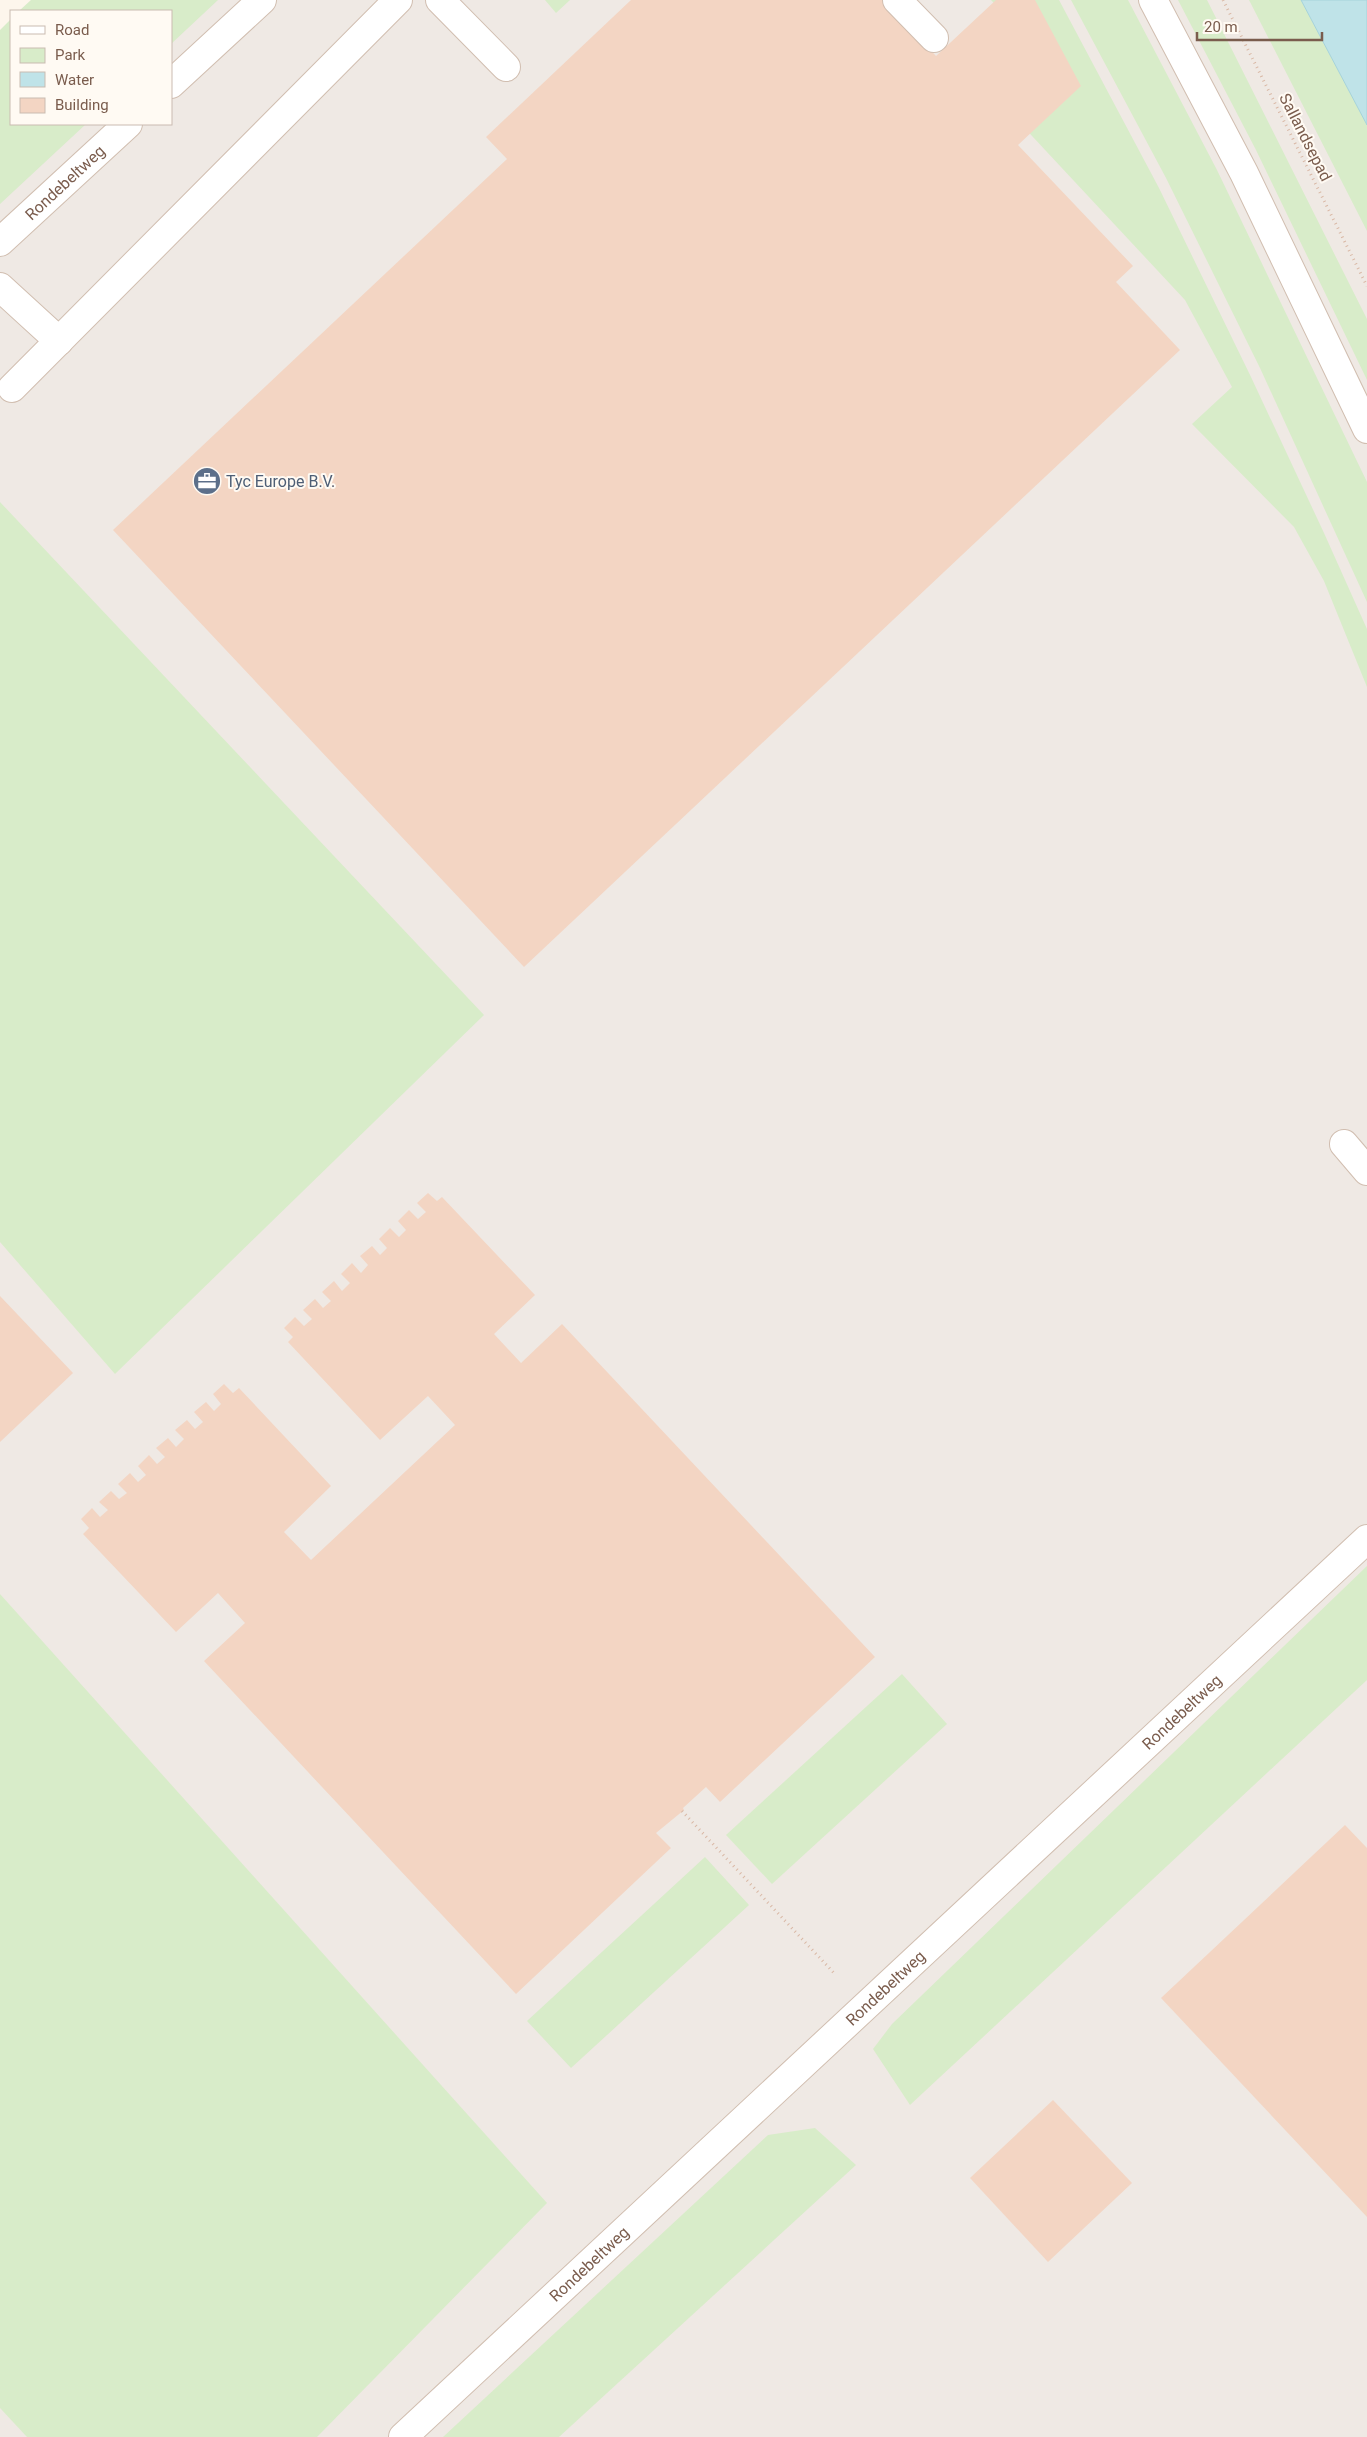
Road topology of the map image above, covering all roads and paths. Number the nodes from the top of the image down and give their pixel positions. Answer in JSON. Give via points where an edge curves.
{"nodes":[{"id":1,"x":262,"y":0,"type":"edge"},
{"id":2,"x":398,"y":0,"type":"edge"},
{"id":3,"x":440,"y":0,"type":"edge"},
{"id":4,"x":897,"y":0,"type":"edge"},
{"id":5,"x":1153,"y":0,"type":"edge"},
{"id":6,"x":1223,"y":0,"type":"edge"},
{"id":7,"x":934,"y":38,"type":"dead end"},
{"id":8,"x":506,"y":67,"type":"dead end"},
{"id":9,"x":172,"y":83,"type":"edge"},
{"id":10,"x":127,"y":125,"type":"edge"},
{"id":11,"x":0,"y":242,"type":"edge"},
{"id":12,"x":1367,"y":286,"type":"edge"},
{"id":13,"x":0,"y":287,"type":"edge"},
{"id":14,"x":59,"y":340,"type":"junction"},
{"id":15,"x":12,"y":388,"type":"dead end"},
{"id":16,"x":1367,"y":429,"type":"edge"},
{"id":17,"x":1344,"y":1144,"type":"dead end"},
{"id":18,"x":1367,"y":1171,"type":"edge"},
{"id":19,"x":1367,"y":1539,"type":"edge"},
{"id":20,"x":682,"y":1811,"type":"dead end"},
{"id":21,"x":834,"y":1973,"type":"dead end"},
{"id":22,"x":403,"y":2437,"type":"edge"}],
"edges":[{"from":1,"to":9,"type":"street"},
{"from":2,"to":14,"type":"street"},
{"from":3,"to":8,"type":"street"},
{"from":4,"to":7,"type":"street"},
{"from":5,"to":16,"type":"street","via":[[1244,173]]},
{"from":6,"to":12,"type":"path","name":"Sallandsepad"},
{"from":10,"to":11,"type":"street","name":"Rondebeltweg"},
{"from":13,"to":14,"type":"street"},
{"from":14,"to":15,"type":"street"},
{"from":17,"to":18,"type":"street"},
{"from":19,"to":22,"type":"street","name":"Rondebeltweg"},
{"from":20,"to":21,"type":"path"}]}
